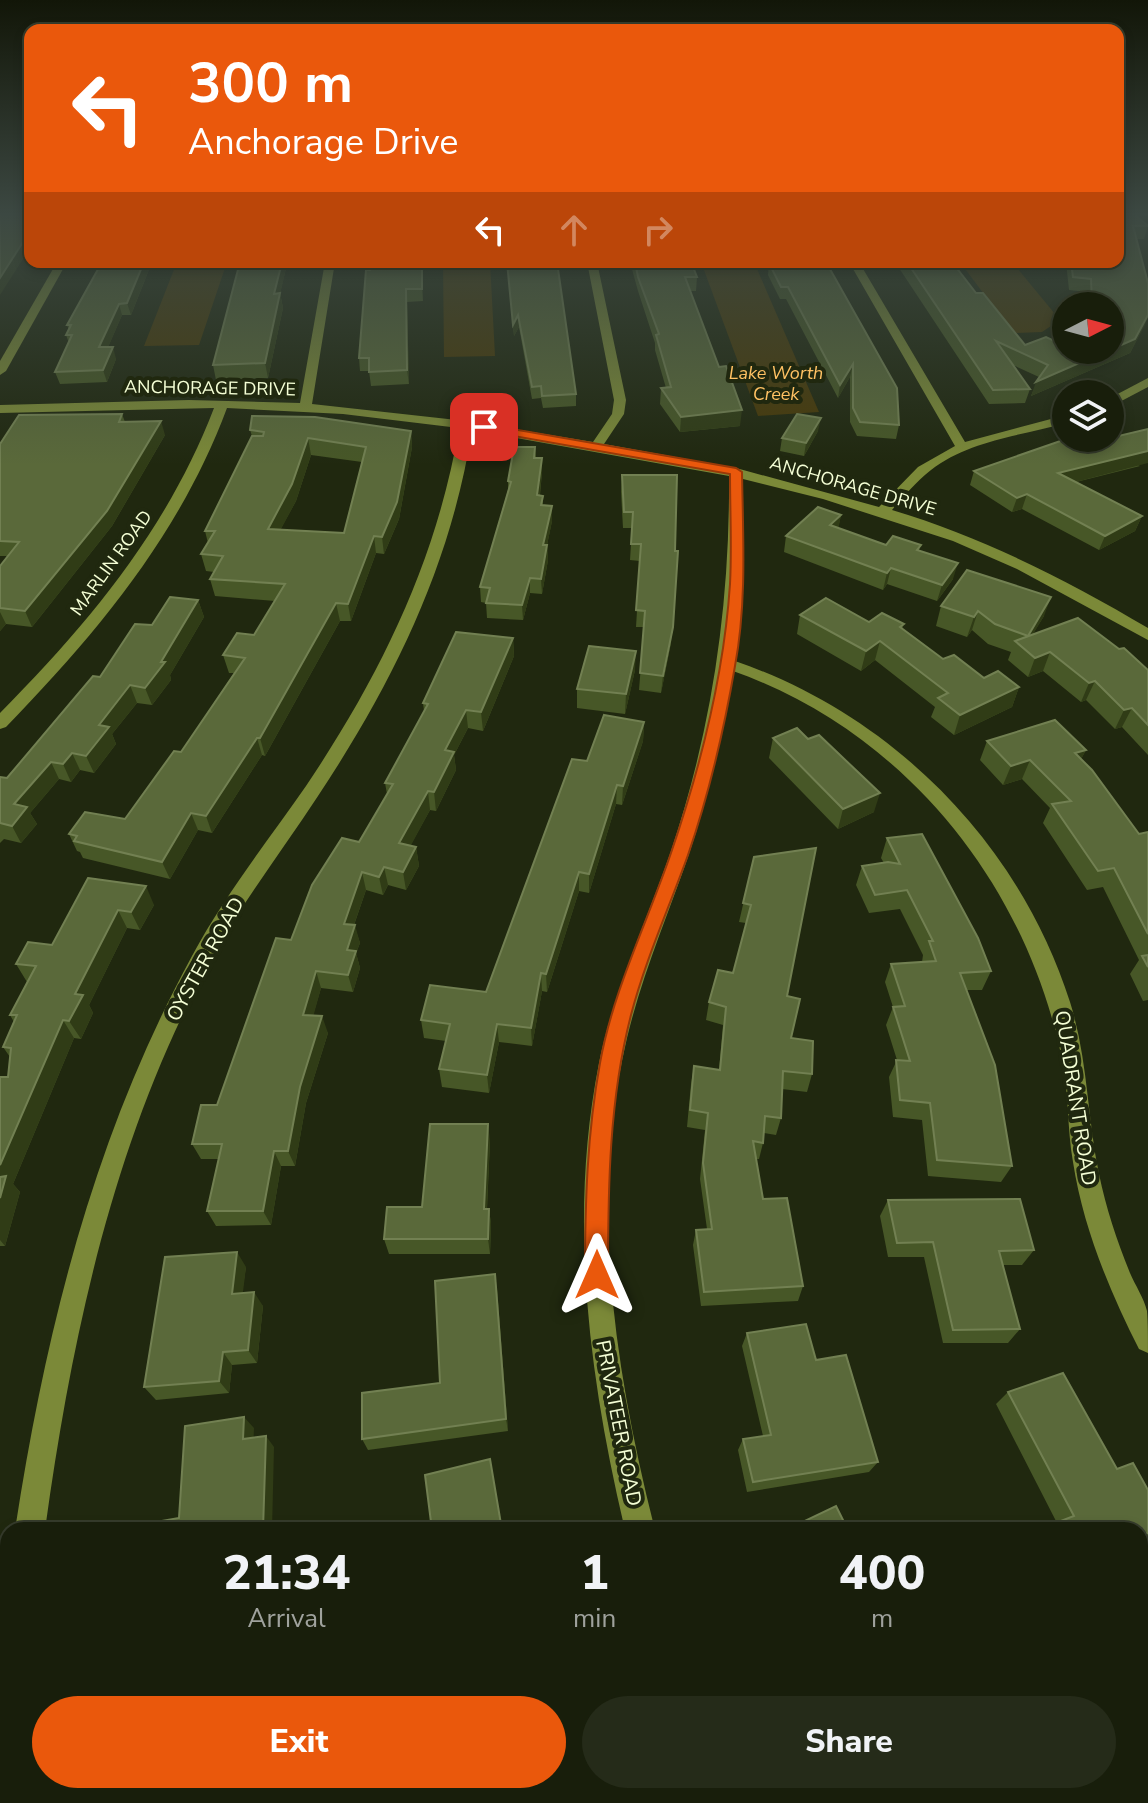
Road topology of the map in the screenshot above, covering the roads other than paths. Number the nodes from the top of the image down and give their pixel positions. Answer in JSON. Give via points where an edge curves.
{"nodes":[{"id":1,"x":42,"y":297,"type":"edge"},
{"id":2,"x":324,"y":297,"type":"edge"},
{"id":3,"x":599,"y":297,"type":"edge"},
{"id":4,"x":875,"y":297,"type":"edge"},
{"id":5,"x":0,"y":371,"type":"edge"},
{"id":6,"x":1148,"y":382,"type":"edge"},
{"id":7,"x":1124,"y":395,"type":"edge"},
{"id":8,"x":222,"y":404,"type":"junction"},
{"id":9,"x":305,"y":408,"type":"junction"},
{"id":10,"x":0,"y":409,"type":"edge"},
{"id":11,"x":1052,"y":423,"type":"edge"},
{"id":12,"x":466,"y":425,"type":"junction"},
{"id":13,"x":596,"y":447,"type":"junction"},
{"id":14,"x":962,"y":447,"type":"junction"},
{"id":15,"x":736,"y":472,"type":"junction"},
{"id":16,"x":884,"y":510,"type":"junction"},
{"id":17,"x":1148,"y":635,"type":"edge"},
{"id":18,"x":728,"y":664,"type":"junction"},
{"id":19,"x":0,"y":723,"type":"edge"},
{"id":20,"x":1148,"y":1340,"type":"edge"},
{"id":21,"x":31,"y":1522,"type":"edge"},
{"id":22,"x":638,"y":1522,"type":"edge"}],
"edges":[{"from":1,"to":5,"type":"street"},
{"from":2,"to":9,"type":"street"},
{"from":3,"to":13,"type":"street","via":[[620,400],[618,414]]},
{"from":4,"to":14,"type":"street"},
{"from":6,"to":7,"type":"street"},
{"from":8,"to":9,"type":"street","name":"ANCHORAGE DRIVE"},
{"from":8,"to":10,"type":"street","name":"ANCHORAGE DRIVE"},
{"from":8,"to":19,"type":"street","name":"MARLIN ROAD","via":[[202,457],[154,542],[76,643]]},
{"from":9,"to":12,"type":"street","name":"ANCHORAGE DRIVE"},
{"from":11,"to":14,"type":"street"},
{"from":12,"to":13,"type":"street","name":"ANCHORAGE DRIVE"},
{"from":12,"to":21,"type":"street","name":"OYSTER ROAD","via":[[448,524],[405,632],[329,765],[207,949],[146,1073],[115,1151],[71,1298]]},
{"from":13,"to":15,"type":"street","name":"ANCHORAGE DRIVE"},
{"from":14,"to":16,"type":"street","via":[[928,466]]},
{"from":15,"to":16,"type":"street","name":"ANCHORAGE DRIVE"},
{"from":15,"to":18,"type":"street","name":"PRIVATEER ROAD","via":[[737,583]]},
{"from":16,"to":17,"type":"street","name":"ANCHORAGE DRIVE","via":[[1029,569]]},
{"from":18,"to":20,"type":"street","name":"QUADRANT ROAD","via":[[793,689],[870,736],[940,797],[1010,888],[1060,999],[1075,1063],[1087,1174],[1105,1243]]},
{"from":18,"to":22,"type":"street","name":"PRIVATEER ROAD","via":[[707,764],[622,1013],[602,1117],[597,1275],[621,1453]]}]}
